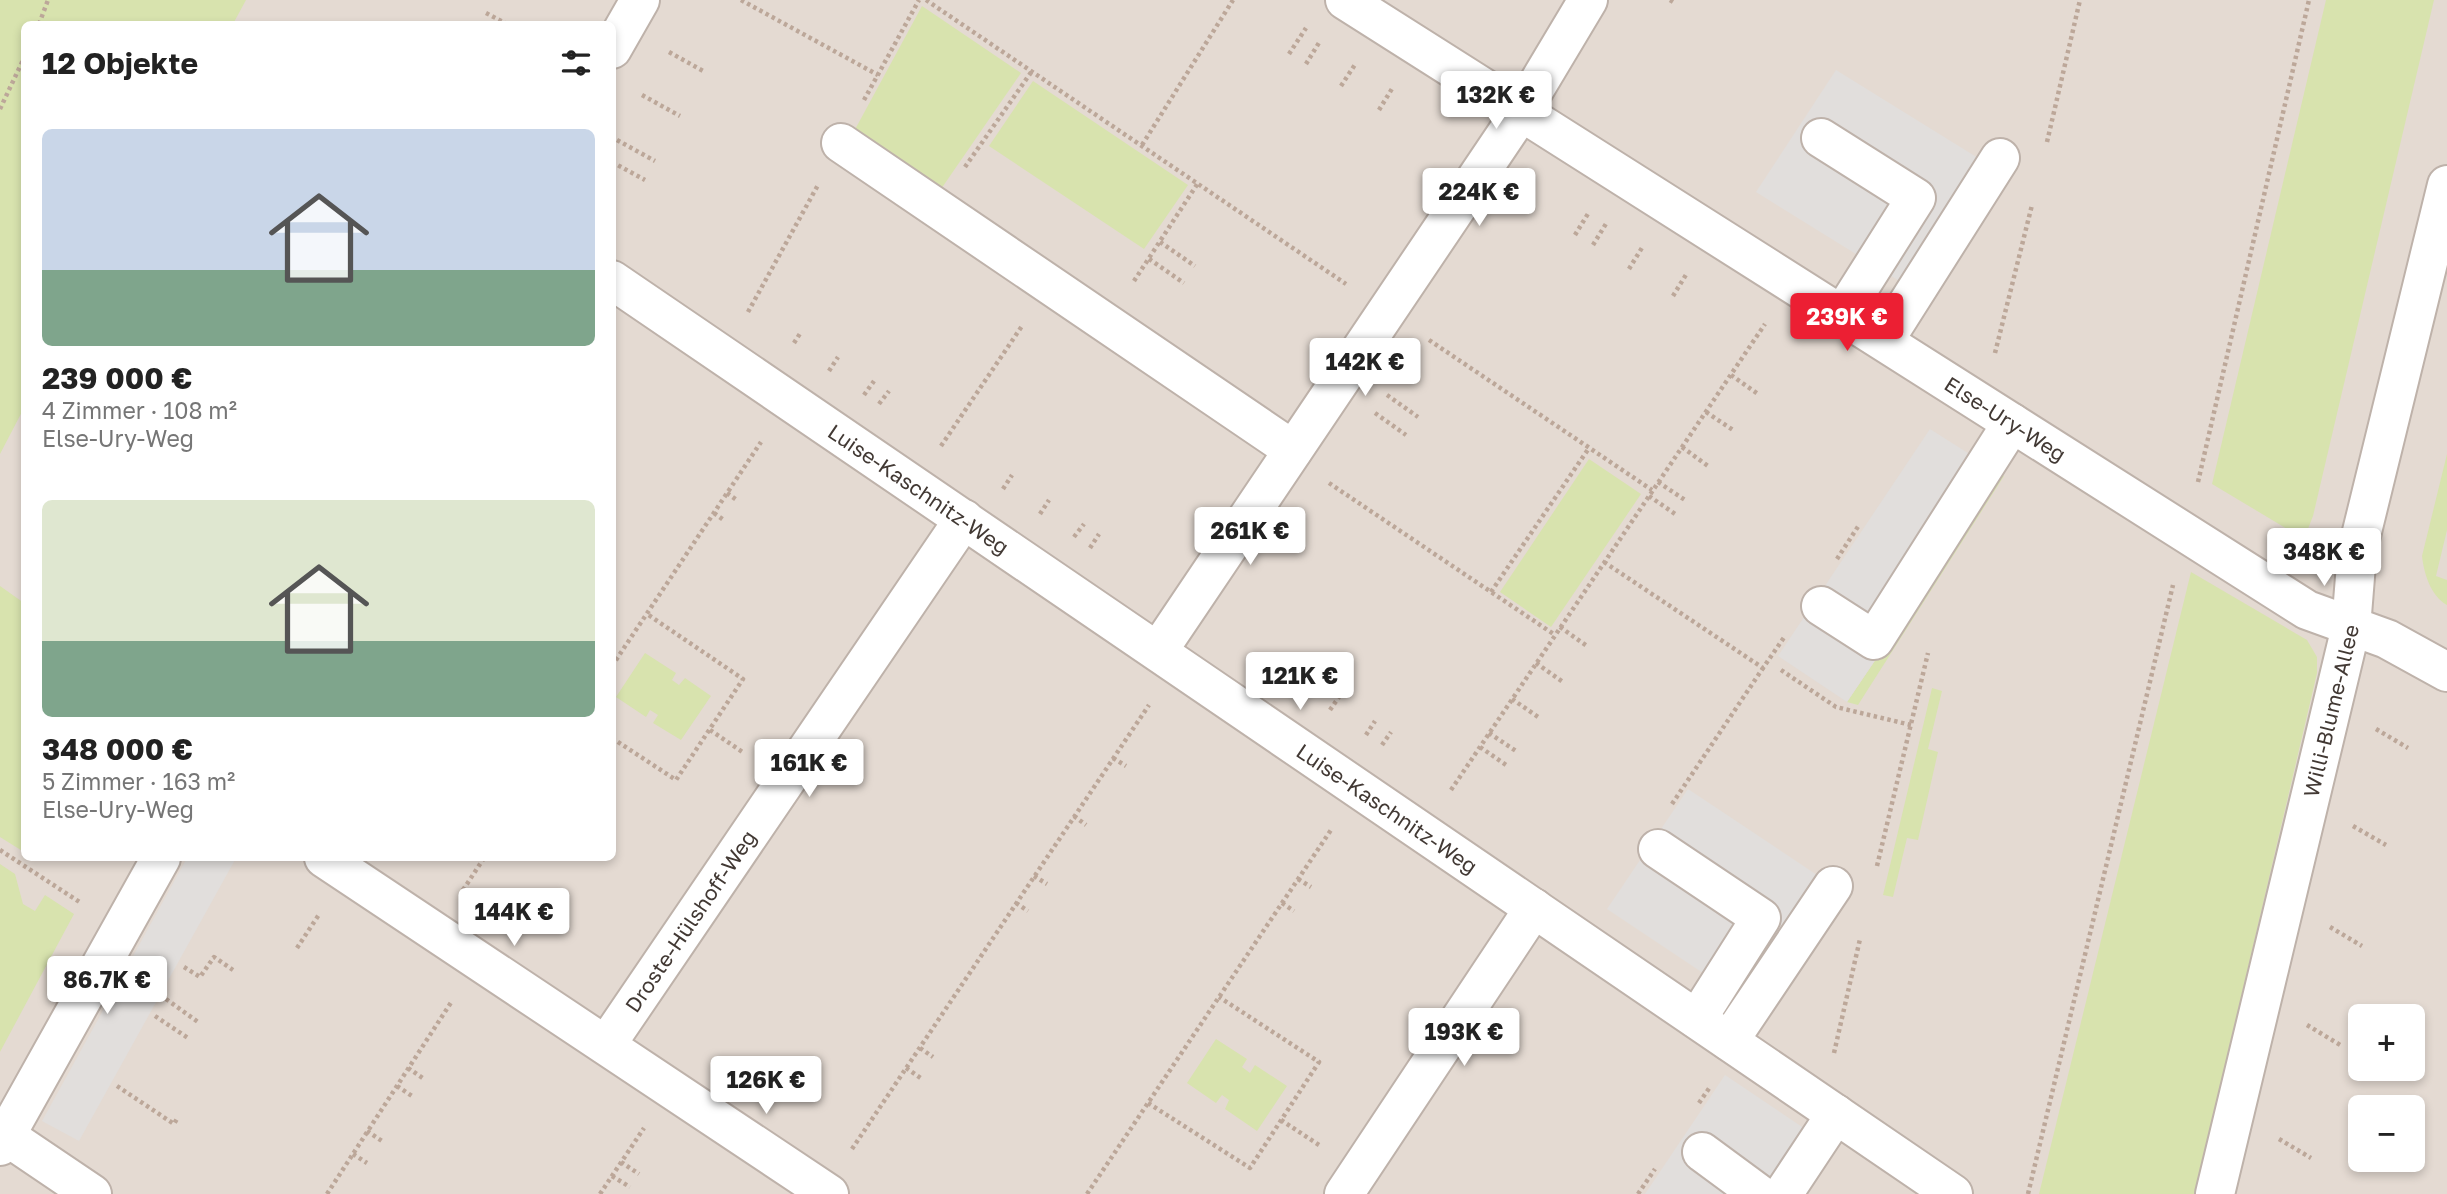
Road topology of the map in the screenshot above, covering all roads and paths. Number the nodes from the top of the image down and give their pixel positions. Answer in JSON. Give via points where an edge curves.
{"nodes":[{"id":1,"x":48,"y":0,"type":"edge"},
{"id":2,"x":640,"y":0,"type":"edge"},
{"id":3,"x":741,"y":0,"type":"edge"},
{"id":4,"x":926,"y":0,"type":"edge"},
{"id":5,"x":1233,"y":0,"type":"edge"},
{"id":6,"x":1588,"y":0,"type":"edge"},
{"id":7,"x":2309,"y":0,"type":"edge"},
{"id":8,"x":486,"y":13,"type":"dead end"},
{"id":9,"x":1336,"y":15,"type":"edge"},
{"id":10,"x":1311,"y":20,"type":"dead end"},
{"id":11,"x":39,"y":21,"type":"edge"},
{"id":12,"x":501,"y":21,"type":"edge"},
{"id":13,"x":2073,"y":32,"type":"dead end"},
{"id":14,"x":2080,"y":34,"type":"dead end"},
{"id":15,"x":616,"y":42,"type":"edge"},
{"id":16,"x":667,"y":51,"type":"dead end"},
{"id":17,"x":1363,"y":52,"type":"dead end"},
{"id":18,"x":1289,"y":54,"type":"dead end"},
{"id":19,"x":21,"y":64,"type":"edge"},
{"id":20,"x":1306,"y":64,"type":"dead end"},
{"id":21,"x":1032,"y":71,"type":"junction"},
{"id":22,"x":705,"y":72,"type":"dead end"},
{"id":23,"x":878,"y":75,"type":"dead end"},
{"id":24,"x":1401,"y":76,"type":"dead end"},
{"id":25,"x":1341,"y":86,"type":"dead end"},
{"id":26,"x":642,"y":95,"type":"dead end"},
{"id":27,"x":0,"y":109,"type":"edge"},
{"id":28,"x":1378,"y":110,"type":"dead end"},
{"id":29,"x":1521,"y":112,"type":"junction"},
{"id":30,"x":680,"y":116,"type":"dead end"},
{"id":31,"x":1821,"y":138,"type":"dead end"},
{"id":32,"x":617,"y":140,"type":"dead end"},
{"id":33,"x":841,"y":143,"type":"dead end"},
{"id":34,"x":1142,"y":145,"type":"junction"},
{"id":35,"x":2000,"y":158,"type":"dead end"},
{"id":36,"x":655,"y":161,"type":"dead end"},
{"id":37,"x":616,"y":164,"type":"edge"},
{"id":38,"x":645,"y":180,"type":"dead end"},
{"id":39,"x":1198,"y":183,"type":"junction"},
{"id":40,"x":2447,"y":184,"type":"edge"},
{"id":41,"x":1597,"y":200,"type":"dead end"},
{"id":42,"x":937,"y":208,"type":"junction"},
{"id":43,"x":1614,"y":211,"type":"dead end"},
{"id":44,"x":1651,"y":234,"type":"dead end"},
{"id":45,"x":1575,"y":235,"type":"dead end"},
{"id":46,"x":1160,"y":242,"type":"junction"},
{"id":47,"x":1592,"y":245,"type":"dead end"},
{"id":48,"x":2021,"y":249,"type":"dead end"},
{"id":49,"x":2028,"y":251,"type":"dead end"},
{"id":50,"x":1149,"y":259,"type":"junction"},
{"id":51,"x":1695,"y":261,"type":"dead end"},
{"id":52,"x":1195,"y":266,"type":"dead end"},
{"id":53,"x":1629,"y":269,"type":"dead end"},
{"id":54,"x":616,"y":283,"type":"edge"},
{"id":55,"x":1184,"y":283,"type":"dead end"},
{"id":56,"x":1050,"y":284,"type":"junction"},
{"id":57,"x":1672,"y":296,"type":"dead end"},
{"id":58,"x":1387,"y":311,"type":"junction"},
{"id":59,"x":1842,"y":315,"type":"junction"},
{"id":60,"x":1106,"y":322,"type":"junction"},
{"id":61,"x":1767,"y":322,"type":"dead end"},
{"id":62,"x":1884,"y":341,"type":"junction"},
{"id":63,"x":1731,"y":375,"type":"junction"},
{"id":64,"x":1758,"y":394,"type":"dead end"},
{"id":65,"x":789,"y":400,"type":"junction"},
{"id":66,"x":1706,"y":412,"type":"junction"},
{"id":67,"x":2012,"y":423,"type":"junction"},
{"id":68,"x":1732,"y":430,"type":"dead end"},
{"id":69,"x":1682,"y":447,"type":"junction"},
{"id":70,"x":1589,"y":448,"type":"junction"},
{"id":71,"x":1293,"y":450,"type":"junction"},
{"id":72,"x":1709,"y":466,"type":"dead end"},
{"id":73,"x":1658,"y":482,"type":"junction"},
{"id":74,"x":915,"y":486,"type":"junction"},
{"id":75,"x":727,"y":493,"type":"junction"},
{"id":76,"x":1651,"y":493,"type":"junction"},
{"id":77,"x":1685,"y":500,"type":"dead end"},
{"id":78,"x":738,"y":501,"type":"dead end"},
{"id":79,"x":714,"y":513,"type":"junction"},
{"id":80,"x":1675,"y":514,"type":"dead end"},
{"id":81,"x":964,"y":519,"type":"junction"},
{"id":82,"x":725,"y":521,"type":"dead end"},
{"id":83,"x":1860,"y":525,"type":"dead end"},
{"id":84,"x":2186,"y":533,"type":"junction"},
{"id":85,"x":1604,"y":562,"type":"junction"},
{"id":86,"x":1830,"y":569,"type":"dead end"},
{"id":87,"x":1491,"y":592,"type":"junction"},
{"id":88,"x":647,"y":614,"type":"junction"},
{"id":89,"x":1807,"y":615,"type":"joint"},
{"id":90,"x":2351,"y":626,"type":"junction"},
{"id":91,"x":1560,"y":627,"type":"junction"},
{"id":92,"x":1555,"y":635,"type":"junction"},
{"id":93,"x":1587,"y":646,"type":"dead end"},
{"id":94,"x":1928,"y":651,"type":"dead end"},
{"id":95,"x":1167,"y":658,"type":"junction"},
{"id":96,"x":616,"y":660,"type":"edge"},
{"id":97,"x":1536,"y":663,"type":"junction"},
{"id":98,"x":1925,"y":664,"type":"junction"},
{"id":99,"x":1932,"y":666,"type":"dead end"},
{"id":100,"x":1763,"y":668,"type":"junction"},
{"id":101,"x":1781,"y":670,"type":"dead end"},
{"id":102,"x":2447,"y":672,"type":"edge"},
{"id":103,"x":1563,"y":682,"type":"dead end"},
{"id":104,"x":1512,"y":699,"type":"junction"},
{"id":105,"x":1538,"y":718,"type":"dead end"},
{"id":106,"x":2366,"y":723,"type":"dead end"},
{"id":107,"x":1910,"y":725,"type":"junction"},
{"id":108,"x":1489,"y":733,"type":"junction"},
{"id":109,"x":616,"y":741,"type":"edge"},
{"id":110,"x":1480,"y":747,"type":"junction"},
{"id":111,"x":2408,"y":748,"type":"dead end"},
{"id":112,"x":1516,"y":751,"type":"dead end"},
{"id":113,"x":1114,"y":758,"type":"junction"},
{"id":114,"x":1506,"y":765,"type":"dead end"},
{"id":115,"x":1126,"y":766,"type":"dead end"},
{"id":116,"x":1359,"y":788,"type":"junction"},
{"id":117,"x":1669,"y":809,"type":"dead end"},
{"id":118,"x":1074,"y":816,"type":"junction"},
{"id":119,"x":2343,"y":820,"type":"dead end"},
{"id":120,"x":1086,"y":825,"type":"dead end"},
{"id":121,"x":1423,"y":832,"type":"junction"},
{"id":122,"x":2386,"y":845,"type":"dead end"},
{"id":123,"x":1658,"y":849,"type":"dead end"},
{"id":124,"x":0,"y":850,"type":"edge"},
{"id":125,"x":159,"y":861,"type":"edge"},
{"id":126,"x":329,"y":861,"type":"edge"},
{"id":127,"x":1876,"y":873,"type":"dead end"},
{"id":128,"x":1034,"y":876,"type":"junction"},
{"id":129,"x":1298,"y":879,"type":"junction"},
{"id":130,"x":1047,"y":884,"type":"dead end"},
{"id":131,"x":1833,"y":886,"type":"dead end"},
{"id":132,"x":1311,"y":887,"type":"dead end"},
{"id":133,"x":1016,"y":903,"type":"junction"},
{"id":134,"x":1282,"y":903,"type":"junction"},
{"id":135,"x":1534,"y":908,"type":"junction"},
{"id":136,"x":1028,"y":911,"type":"dead end"},
{"id":137,"x":1294,"y":911,"type":"dead end"},
{"id":138,"x":2319,"y":921,"type":"dead end"},
{"id":139,"x":1863,"y":927,"type":"dead end"},
{"id":140,"x":121,"y":929,"type":"junction"},
{"id":141,"x":2362,"y":946,"type":"dead end"},
{"id":142,"x":479,"y":960,"type":"junction"},
{"id":143,"x":184,"y":967,"type":"dead end"},
{"id":144,"x":233,"y":970,"type":"dead end"},
{"id":145,"x":1219,"y":997,"type":"junction"},
{"id":146,"x":166,"y":999,"type":"dead end"},
{"id":147,"x":155,"y":1016,"type":"dead end"},
{"id":148,"x":1697,"y":1018,"type":"junction"},
{"id":149,"x":2297,"y":1020,"type":"dead end"},
{"id":150,"x":198,"y":1022,"type":"dead end"},
{"id":151,"x":188,"y":1038,"type":"dead end"},
{"id":152,"x":1729,"y":1041,"type":"junction"},
{"id":153,"x":606,"y":1045,"type":"junction"},
{"id":154,"x":2342,"y":1046,"type":"dead end"},
{"id":155,"x":920,"y":1048,"type":"junction"},
{"id":156,"x":933,"y":1057,"type":"dead end"},
{"id":157,"x":408,"y":1068,"type":"junction"},
{"id":158,"x":906,"y":1068,"type":"junction"},
{"id":159,"x":424,"y":1079,"type":"dead end"},
{"id":160,"x":922,"y":1079,"type":"dead end"},
{"id":161,"x":117,"y":1086,"type":"dead end"},
{"id":162,"x":397,"y":1086,"type":"junction"},
{"id":163,"x":670,"y":1088,"type":"junction"},
{"id":164,"x":412,"y":1096,"type":"dead end"},
{"id":165,"x":1148,"y":1104,"type":"junction"},
{"id":166,"x":1825,"y":1106,"type":"junction"},
{"id":167,"x":178,"y":1117,"type":"dead end"},
{"id":168,"x":367,"y":1132,"type":"junction"},
{"id":169,"x":2270,"y":1134,"type":"dead end"},
{"id":170,"x":3,"y":1141,"type":"edge"},
{"id":171,"x":382,"y":1141,"type":"dead end"},
{"id":172,"x":1702,"y":1152,"type":"dead end"},
{"id":173,"x":353,"y":1154,"type":"junction"},
{"id":174,"x":2311,"y":1158,"type":"dead end"},
{"id":175,"x":621,"y":1162,"type":"junction"},
{"id":176,"x":367,"y":1164,"type":"dead end"},
{"id":177,"x":639,"y":1174,"type":"dead end"},
{"id":178,"x":612,"y":1175,"type":"junction"},
{"id":179,"x":630,"y":1187,"type":"dead end"},
{"id":180,"x":826,"y":1192,"type":"edge"},
{"id":181,"x":92,"y":1194,"type":"edge"},
{"id":182,"x":327,"y":1194,"type":"edge"},
{"id":183,"x":600,"y":1194,"type":"edge"},
{"id":184,"x":1087,"y":1194,"type":"edge"},
{"id":185,"x":1344,"y":1194,"type":"edge"},
{"id":186,"x":1759,"y":1194,"type":"edge"},
{"id":187,"x":1783,"y":1194,"type":"edge"},
{"id":188,"x":1953,"y":1194,"type":"edge"},
{"id":189,"x":2028,"y":1194,"type":"edge"},
{"id":190,"x":2216,"y":1194,"type":"edge"}],
"edges":[{"from":1,"to":11,"type":"path"},
{"from":2,"to":15,"type":"street"},
{"from":3,"to":23,"type":"path"},
{"from":4,"to":21,"type":"path"},
{"from":5,"to":34,"type":"path"},
{"from":6,"to":29,"type":"street"},
{"from":7,"to":84,"type":"path"},
{"from":8,"to":12,"type":"path"},
{"from":9,"to":20,"type":"path"},
{"from":9,"to":29,"type":"street","name":"Else-Ury-Weg"},
{"from":10,"to":18,"type":"path"},
{"from":13,"to":14,"type":"path"},
{"from":16,"to":22,"type":"path"},
{"from":17,"to":25,"type":"path"},
{"from":19,"to":27,"type":"path"},
{"from":21,"to":34,"type":"path"},
{"from":21,"to":42,"type":"path"},
{"from":24,"to":28,"type":"path"},
{"from":26,"to":30,"type":"path"},
{"from":29,"to":58,"type":"street"},
{"from":29,"to":59,"type":"street","name":"Else-Ury-Weg"},
{"from":31,"to":59,"type":"street","via":[[1916,198]]},
{"from":32,"to":36,"type":"path"},
{"from":33,"to":42,"type":"street"},
{"from":34,"to":39,"type":"path"},
{"from":35,"to":62,"type":"street"},
{"from":37,"to":38,"type":"path"},
{"from":39,"to":46,"type":"path"},
{"from":39,"to":58,"type":"path"},
{"from":40,"to":90,"type":"street","name":"Willi-Blume-Allee","via":[[2357,552]]},
{"from":41,"to":45,"type":"path"},
{"from":42,"to":56,"type":"street"},
{"from":43,"to":47,"type":"path"},
{"from":44,"to":53,"type":"path"},
{"from":46,"to":50,"type":"path"},
{"from":46,"to":52,"type":"path"},
{"from":48,"to":49,"type":"path"},
{"from":50,"to":55,"type":"path"},
{"from":50,"to":60,"type":"path"},
{"from":51,"to":57,"type":"path"},
{"from":54,"to":65,"type":"street","name":"Luise-Kaschnitz-Weg"},
{"from":56,"to":60,"type":"street"},
{"from":56,"to":74,"type":"path"},
{"from":58,"to":70,"type":"path"},
{"from":58,"to":71,"type":"street"},
{"from":59,"to":62,"type":"street","name":"Else-Ury-Weg"},
{"from":60,"to":71,"type":"street"},
{"from":61,"to":63,"type":"path"},
{"from":62,"to":67,"type":"street","name":"Else-Ury-Weg"},
{"from":63,"to":64,"type":"path"},
{"from":63,"to":66,"type":"path"},
{"from":65,"to":74,"type":"street","name":"Luise-Kaschnitz-Weg"},
{"from":65,"to":75,"type":"path"},
{"from":66,"to":68,"type":"path"},
{"from":66,"to":69,"type":"path"},
{"from":67,"to":84,"type":"street","name":"Else-Ury-Weg"},
{"from":67,"to":89,"type":"street","via":[[1874,640]]},
{"from":69,"to":72,"type":"path"},
{"from":69,"to":73,"type":"path"},
{"from":70,"to":76,"type":"path"},
{"from":70,"to":87,"type":"path"},
{"from":71,"to":87,"type":"path","via":[[1322,478]]},
{"from":71,"to":95,"type":"street"},
{"from":73,"to":76,"type":"path"},
{"from":73,"to":77,"type":"path"},
{"from":74,"to":81,"type":"street","name":"Luise-Kaschnitz-Weg"},
{"from":75,"to":78,"type":"path"},
{"from":75,"to":79,"type":"path"},
{"from":76,"to":80,"type":"path"},
{"from":76,"to":85,"type":"path"},
{"from":79,"to":82,"type":"path"},
{"from":79,"to":88,"type":"path"},
{"from":81,"to":95,"type":"street","name":"Luise-Kaschnitz-Weg"},
{"from":81,"to":153,"type":"street","name":"Droste-Hülshoff-Weg"},
{"from":83,"to":86,"type":"path"},
{"from":84,"to":90,"type":"street","name":"Else-Ury-Weg","via":[[2307,611]]},
{"from":84,"to":189,"type":"path"},
{"from":85,"to":91,"type":"path"},
{"from":85,"to":100,"type":"path"},
{"from":87,"to":92,"type":"path"},
{"from":88,"to":96,"type":"path"},
{"from":88,"to":109,"type":"path","via":[[743,679],[676,780]]},
{"from":89,"to":100,"type":"path"},
{"from":90,"to":102,"type":"street","name":"Else-Ury-Weg","via":[[2387,639]]},
{"from":90,"to":190,"type":"street","name":"Willi-Blume-Allee"},
{"from":91,"to":92,"type":"path"},
{"from":91,"to":93,"type":"path"},
{"from":92,"to":97,"type":"path"},
{"from":94,"to":98,"type":"path"},
{"from":95,"to":113,"type":"path"},
{"from":95,"to":116,"type":"street","name":"Luise-Kaschnitz-Weg"},
{"from":97,"to":103,"type":"path"},
{"from":97,"to":104,"type":"path"},
{"from":98,"to":99,"type":"path"},
{"from":98,"to":107,"type":"path"},
{"from":100,"to":117,"type":"path"},
{"from":101,"to":107,"type":"path","via":[[1836,708]]},
{"from":104,"to":105,"type":"path"},
{"from":104,"to":108,"type":"path"},
{"from":106,"to":111,"type":"path"},
{"from":107,"to":127,"type":"path"},
{"from":108,"to":110,"type":"path"},
{"from":108,"to":112,"type":"path"},
{"from":110,"to":114,"type":"path"},
{"from":110,"to":121,"type":"path"},
{"from":113,"to":115,"type":"path"},
{"from":113,"to":118,"type":"path"},
{"from":116,"to":121,"type":"street","name":"Luise-Kaschnitz-Weg"},
{"from":116,"to":129,"type":"path"},
{"from":118,"to":120,"type":"path"},
{"from":118,"to":128,"type":"path"},
{"from":119,"to":122,"type":"path"},
{"from":121,"to":135,"type":"street","name":"Luise-Kaschnitz-Weg"},
{"from":123,"to":148,"type":"street","via":[[1761,918]]},
{"from":124,"to":140,"type":"path"},
{"from":125,"to":140,"type":"street"},
{"from":126,"to":142,"type":"street"},
{"from":128,"to":130,"type":"path"},
{"from":128,"to":133,"type":"path"},
{"from":129,"to":132,"type":"path"},
{"from":129,"to":134,"type":"path"},
{"from":131,"to":152,"type":"street"},
{"from":133,"to":136,"type":"path"},
{"from":133,"to":155,"type":"path"},
{"from":134,"to":137,"type":"path"},
{"from":134,"to":145,"type":"path"},
{"from":135,"to":148,"type":"street","name":"Luise-Kaschnitz-Weg"},
{"from":135,"to":185,"type":"street"},
{"from":138,"to":141,"type":"path"},
{"from":139,"to":166,"type":"path"},
{"from":140,"to":170,"type":"street"},
{"from":142,"to":153,"type":"street"},
{"from":142,"to":157,"type":"path"},
{"from":143,"to":144,"type":"path","via":[[200,977],[214,957]]},
{"from":145,"to":165,"type":"path"},
{"from":145,"to":165,"type":"path","via":[[1319,1062],[1250,1168]]},
{"from":146,"to":150,"type":"path"},
{"from":147,"to":151,"type":"path"},
{"from":148,"to":152,"type":"street","name":"Luise-Kaschnitz-Weg"},
{"from":149,"to":154,"type":"path"},
{"from":152,"to":166,"type":"street","name":"Luise-Kaschnitz-Weg"},
{"from":153,"to":163,"type":"street"},
{"from":155,"to":156,"type":"path"},
{"from":155,"to":158,"type":"path"},
{"from":157,"to":159,"type":"path"},
{"from":157,"to":162,"type":"path"},
{"from":158,"to":160,"type":"path"},
{"from":158,"to":180,"type":"path"},
{"from":161,"to":167,"type":"path","via":[[174,1124]]},
{"from":162,"to":164,"type":"path"},
{"from":162,"to":168,"type":"path"},
{"from":163,"to":175,"type":"path"},
{"from":163,"to":180,"type":"street"},
{"from":165,"to":184,"type":"path"},
{"from":166,"to":187,"type":"street"},
{"from":166,"to":188,"type":"street","name":"Luise-Kaschnitz-Weg"},
{"from":168,"to":171,"type":"path"},
{"from":168,"to":173,"type":"path"},
{"from":169,"to":174,"type":"path"},
{"from":170,"to":181,"type":"street"},
{"from":172,"to":186,"type":"street"},
{"from":173,"to":176,"type":"path"},
{"from":173,"to":182,"type":"path"},
{"from":175,"to":177,"type":"path"},
{"from":175,"to":178,"type":"path"},
{"from":178,"to":179,"type":"path"},
{"from":178,"to":183,"type":"path"}]}
